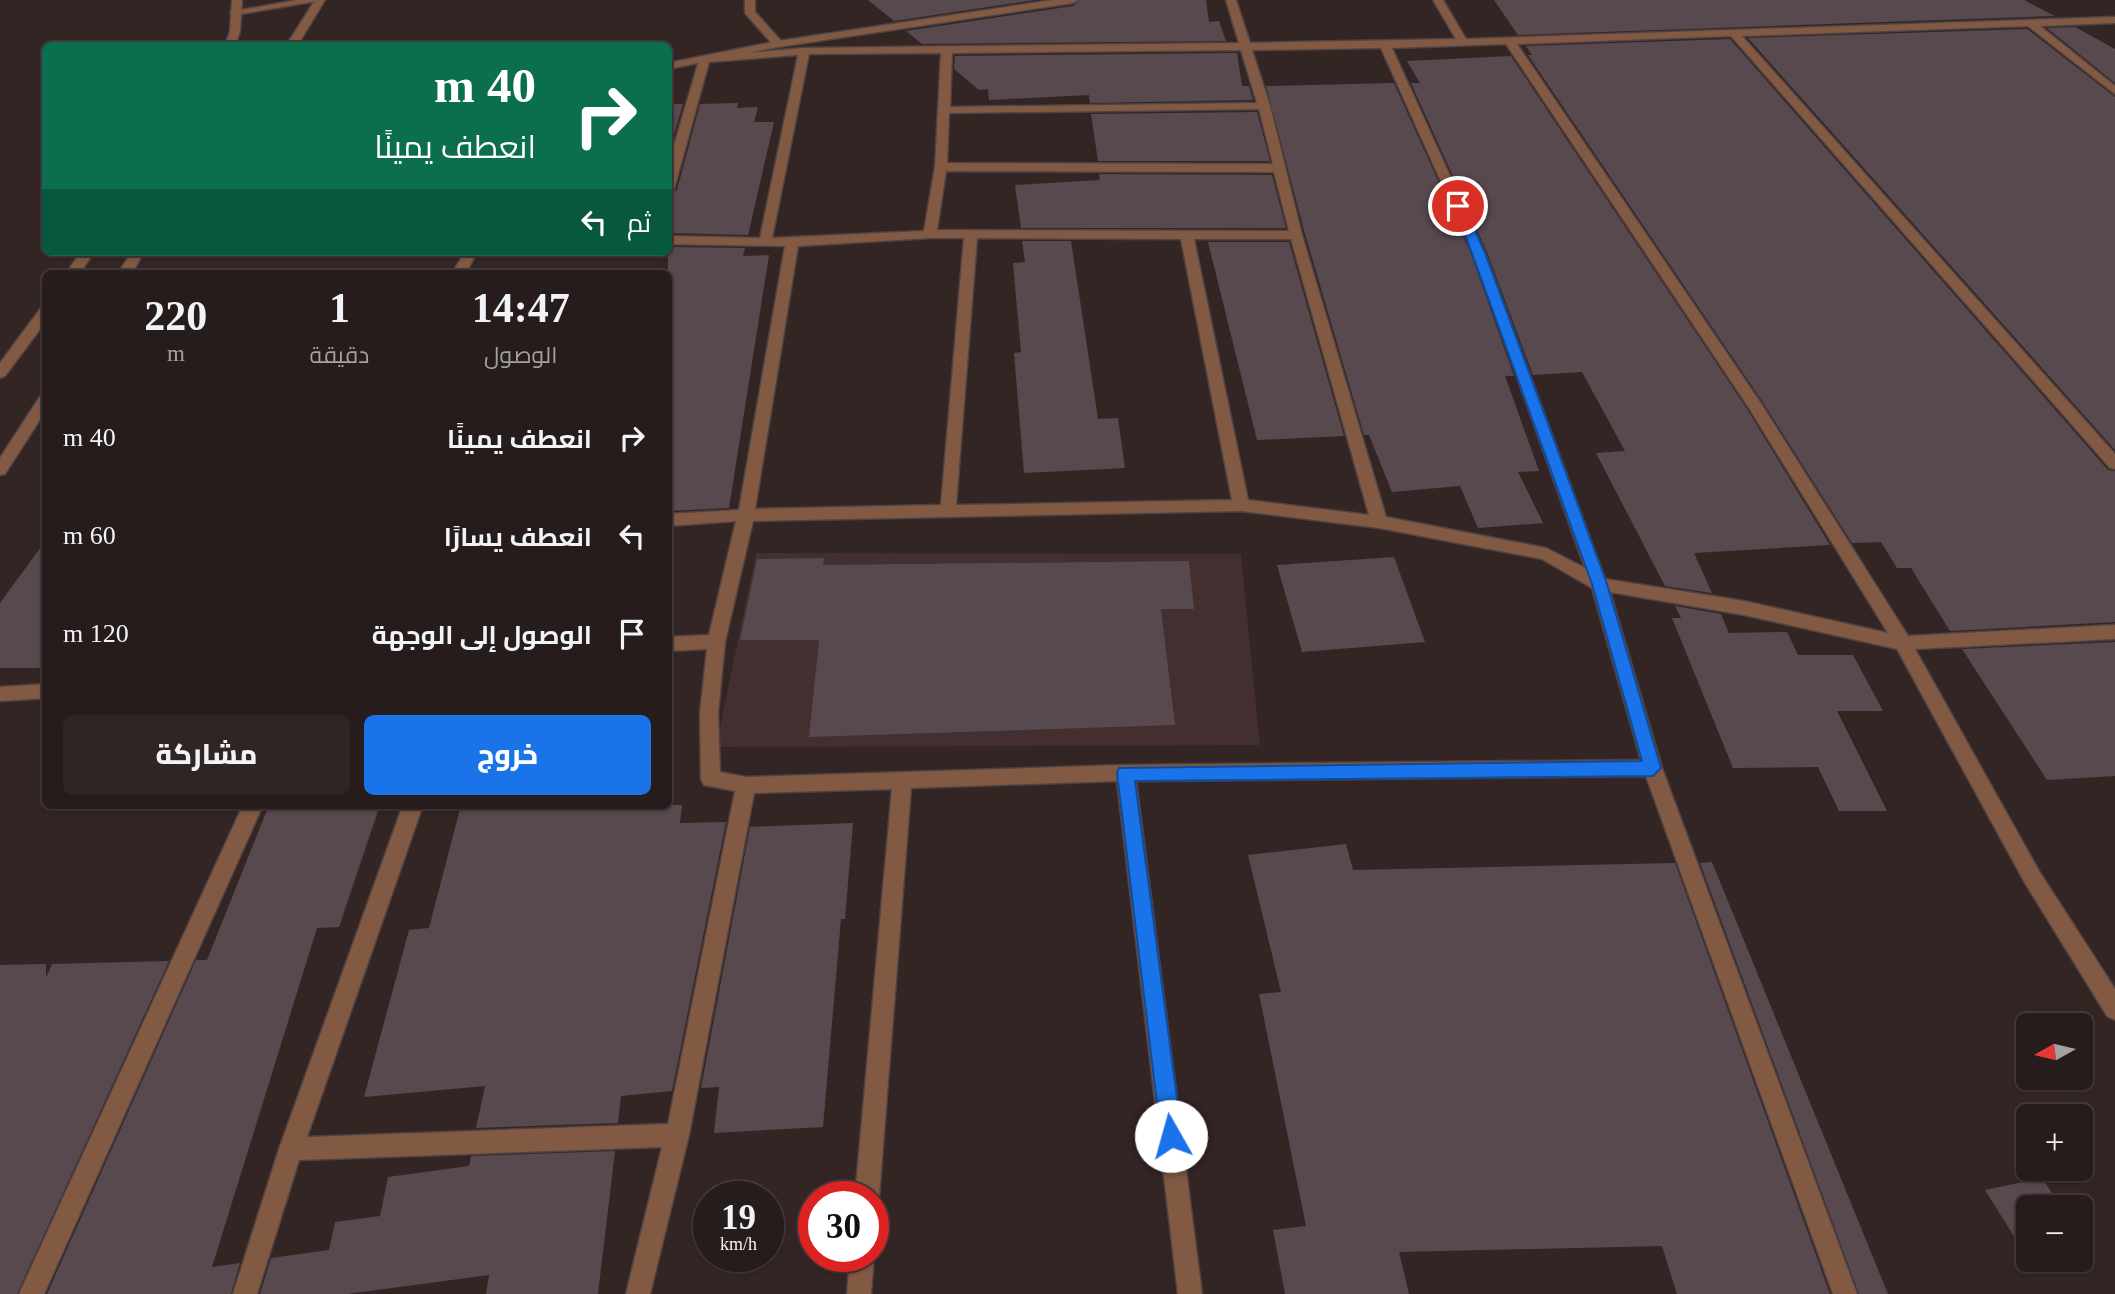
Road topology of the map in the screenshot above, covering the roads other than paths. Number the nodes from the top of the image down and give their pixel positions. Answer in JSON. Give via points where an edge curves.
{"nodes":[{"id":1,"x":237,"y":0,"type":"edge"},
{"id":2,"x":319,"y":0,"type":"edge"},
{"id":3,"x":750,"y":0,"type":"edge"},
{"id":4,"x":1073,"y":0,"type":"edge"},
{"id":5,"x":1231,"y":0,"type":"edge"},
{"id":6,"x":1438,"y":0,"type":"edge"},
{"id":7,"x":235,"y":12,"type":"junction"},
{"id":8,"x":2115,"y":20,"type":"edge"},
{"id":9,"x":2029,"y":22,"type":"junction"},
{"id":10,"x":1733,"y":32,"type":"junction"},
{"id":11,"x":1509,"y":40,"type":"junction"},
{"id":12,"x":231,"y":42,"type":"edge"},
{"id":13,"x":293,"y":42,"type":"edge"},
{"id":14,"x":1463,"y":42,"type":"junction"},
{"id":15,"x":778,"y":44,"type":"junction"},
{"id":16,"x":1385,"y":45,"type":"junction"},
{"id":17,"x":1246,"y":47,"type":"junction"},
{"id":18,"x":947,"y":48,"type":"junction"},
{"id":19,"x":804,"y":51,"type":"junction"},
{"id":20,"x":704,"y":59,"type":"junction"},
{"id":21,"x":672,"y":65,"type":"edge"},
{"id":22,"x":2115,"y":91,"type":"edge"},
{"id":23,"x":1264,"y":107,"type":"junction"},
{"id":24,"x":943,"y":110,"type":"junction"},
{"id":25,"x":941,"y":167,"type":"junction"},
{"id":26,"x":1278,"y":168,"type":"junction"},
{"id":27,"x":672,"y":175,"type":"edge"},
{"id":28,"x":930,"y":234,"type":"junction"},
{"id":29,"x":1296,"y":235,"type":"junction"},
{"id":30,"x":971,"y":236,"type":"junction"},
{"id":31,"x":1187,"y":236,"type":"junction"},
{"id":32,"x":672,"y":240,"type":"edge"},
{"id":33,"x":765,"y":242,"type":"junction"},
{"id":34,"x":792,"y":242,"type":"junction"},
{"id":35,"x":42,"y":316,"type":"edge"},
{"id":36,"x":0,"y":373,"type":"edge"},
{"id":37,"x":42,"y":404,"type":"edge"},
{"id":38,"x":2115,"y":464,"type":"edge"},
{"id":39,"x":0,"y":470,"type":"edge"},
{"id":40,"x":1241,"y":505,"type":"junction"},
{"id":41,"x":948,"y":511,"type":"junction"},
{"id":42,"x":746,"y":514,"type":"junction"},
{"id":43,"x":672,"y":520,"type":"edge"},
{"id":44,"x":1379,"y":522,"type":"junction"},
{"id":45,"x":1599,"y":584,"type":"junction"},
{"id":46,"x":2115,"y":632,"type":"edge"},
{"id":47,"x":716,"y":642,"type":"junction"},
{"id":48,"x":1903,"y":643,"type":"junction"},
{"id":49,"x":672,"y":644,"type":"edge"},
{"id":50,"x":42,"y":691,"type":"edge"},
{"id":51,"x":0,"y":694,"type":"edge"},
{"id":52,"x":1653,"y":768,"type":"junction"},
{"id":53,"x":1125,"y":773,"type":"junction"},
{"id":54,"x":902,"y":779,"type":"junction"},
{"id":55,"x":746,"y":785,"type":"junction"},
{"id":56,"x":251,"y":809,"type":"edge"},
{"id":57,"x":411,"y":809,"type":"edge"},
{"id":58,"x":2115,"y":1009,"type":"edge"},
{"id":59,"x":677,"y":1135,"type":"junction"},
{"id":60,"x":292,"y":1149,"type":"junction"},
{"id":61,"x":868,"y":1181,"type":"edge"},
{"id":62,"x":861,"y":1272,"type":"edge"},
{"id":63,"x":32,"y":1294,"type":"edge"},
{"id":64,"x":245,"y":1294,"type":"edge"},
{"id":65,"x":638,"y":1294,"type":"edge"},
{"id":66,"x":859,"y":1294,"type":"edge"},
{"id":67,"x":1190,"y":1294,"type":"edge"},
{"id":68,"x":1845,"y":1294,"type":"edge"}],
"edges":[{"from":1,"to":7,"type":"street"},
{"from":2,"to":7,"type":"street"},
{"from":2,"to":13,"type":"street"},
{"from":3,"to":15,"type":"street","via":[[750,13]]},
{"from":4,"to":15,"type":"street"},
{"from":5,"to":17,"type":"street"},
{"from":6,"to":14,"type":"street"},
{"from":7,"to":12,"type":"street"},
{"from":8,"to":9,"type":"street"},
{"from":9,"to":10,"type":"street"},
{"from":9,"to":22,"type":"street"},
{"from":10,"to":11,"type":"street"},
{"from":10,"to":38,"type":"street"},
{"from":11,"to":14,"type":"street"},
{"from":11,"to":48,"type":"street","via":[[1755,405]]},
{"from":14,"to":16,"type":"street"},
{"from":15,"to":20,"type":"street"},
{"from":16,"to":17,"type":"street"},
{"from":16,"to":45,"type":"street","via":[[1479,253]]},
{"from":17,"to":18,"type":"street"},
{"from":17,"to":23,"type":"street"},
{"from":18,"to":19,"type":"street"},
{"from":18,"to":24,"type":"street"},
{"from":19,"to":20,"type":"street"},
{"from":19,"to":33,"type":"street"},
{"from":20,"to":21,"type":"street"},
{"from":20,"to":27,"type":"street"},
{"from":23,"to":24,"type":"street"},
{"from":23,"to":26,"type":"street"},
{"from":24,"to":25,"type":"street"},
{"from":25,"to":26,"type":"street"},
{"from":25,"to":28,"type":"street"},
{"from":26,"to":29,"type":"street"},
{"from":28,"to":30,"type":"street"},
{"from":28,"to":34,"type":"street"},
{"from":29,"to":31,"type":"street"},
{"from":29,"to":44,"type":"street"},
{"from":30,"to":31,"type":"street"},
{"from":30,"to":41,"type":"street"},
{"from":31,"to":40,"type":"street"},
{"from":32,"to":33,"type":"street"},
{"from":33,"to":34,"type":"street"},
{"from":34,"to":42,"type":"street"},
{"from":35,"to":36,"type":"street"},
{"from":37,"to":39,"type":"street"},
{"from":40,"to":41,"type":"street"},
{"from":40,"to":44,"type":"street"},
{"from":41,"to":42,"type":"street"},
{"from":42,"to":43,"type":"street"},
{"from":42,"to":47,"type":"street"},
{"from":44,"to":45,"type":"street","via":[[1546,554]]},
{"from":45,"to":48,"type":"street","via":[[1744,608]]},
{"from":45,"to":52,"type":"street"},
{"from":46,"to":48,"type":"street"},
{"from":47,"to":49,"type":"street"},
{"from":47,"to":55,"type":"street","via":[[709,713],[711,779]]},
{"from":48,"to":58,"type":"street","via":[[2032,877]]},
{"from":50,"to":51,"type":"street"},
{"from":52,"to":53,"type":"street"},
{"from":52,"to":68,"type":"street"},
{"from":53,"to":54,"type":"street"},
{"from":53,"to":67,"type":"street"},
{"from":54,"to":55,"type":"street"},
{"from":54,"to":61,"type":"street"},
{"from":55,"to":59,"type":"street"},
{"from":56,"to":63,"type":"street"},
{"from":57,"to":60,"type":"street"},
{"from":59,"to":60,"type":"street"},
{"from":59,"to":65,"type":"street"},
{"from":60,"to":64,"type":"street"},
{"from":62,"to":66,"type":"street"}]}
